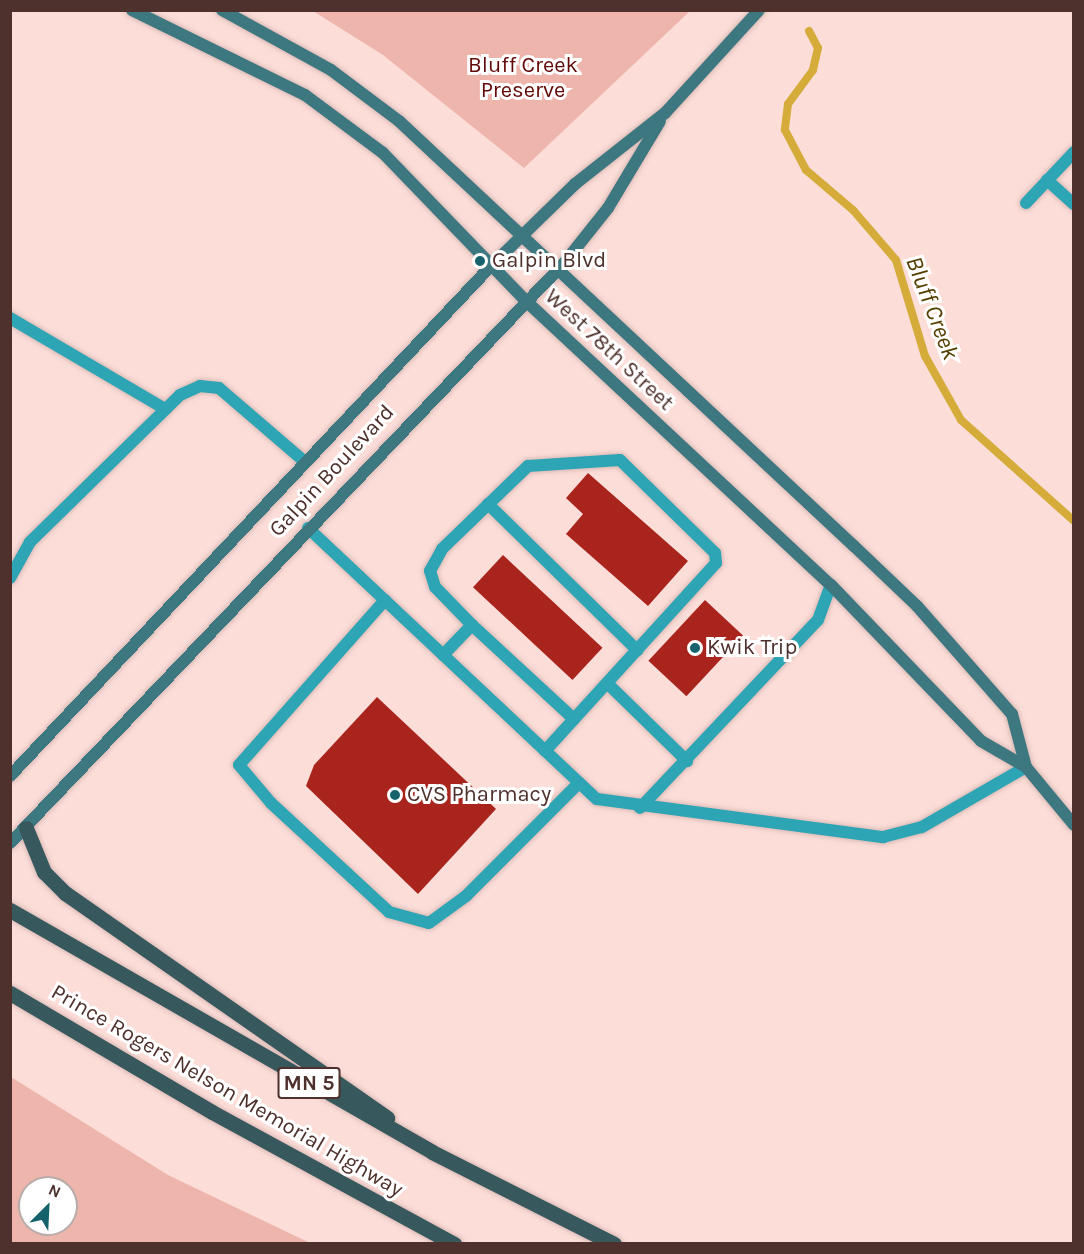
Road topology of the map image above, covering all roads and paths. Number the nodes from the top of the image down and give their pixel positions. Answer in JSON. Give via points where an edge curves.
{"nodes":[{"id":1,"x":132,"y":10,"type":"edge"},
{"id":2,"x":222,"y":10,"type":"edge"},
{"id":3,"x":759,"y":10,"type":"edge"},
{"id":4,"x":664,"y":113,"type":"junction"},
{"id":5,"x":1074,"y":152,"type":"edge"},
{"id":6,"x":1047,"y":180,"type":"junction"},
{"id":7,"x":1026,"y":203,"type":"dead end"},
{"id":8,"x":1074,"y":204,"type":"edge"},
{"id":9,"x":523,"y":236,"type":"junction"},
{"id":10,"x":491,"y":266,"type":"junction"},
{"id":11,"x":558,"y":269,"type":"junction"},
{"id":12,"x":525,"y":302,"type":"junction"},
{"id":13,"x":10,"y":318,"type":"edge"},
{"id":14,"x":165,"y":409,"type":"junction"},
{"id":15,"x":304,"y":461,"type":"junction"},
{"id":16,"x":488,"y":504,"type":"junction"},
{"id":17,"x":308,"y":528,"type":"junction"},
{"id":18,"x":10,"y":578,"type":"edge"},
{"id":19,"x":831,"y":585,"type":"junction"},
{"id":20,"x":385,"y":600,"type":"junction"},
{"id":21,"x":472,"y":625,"type":"junction"},
{"id":22,"x":637,"y":650,"type":"junction"},
{"id":23,"x":443,"y":655,"type":"junction"},
{"id":24,"x":607,"y":683,"type":"junction"},
{"id":25,"x":574,"y":719,"type":"junction"},
{"id":26,"x":545,"y":751,"type":"junction"},
{"id":27,"x":687,"y":761,"type":"junction"},
{"id":28,"x":1026,"y":766,"type":"junction"},
{"id":29,"x":10,"y":776,"type":"edge"},
{"id":30,"x":579,"y":783,"type":"junction"},
{"id":31,"x":640,"y":808,"type":"junction"},
{"id":32,"x":1074,"y":825,"type":"edge"},
{"id":33,"x":26,"y":828,"type":"junction"},
{"id":34,"x":10,"y":843,"type":"edge"},
{"id":35,"x":10,"y":910,"type":"edge"},
{"id":36,"x":10,"y":993,"type":"edge"},
{"id":37,"x":432,"y":1152,"type":"junction"},
{"id":38,"x":454,"y":1244,"type":"edge"},
{"id":39,"x":614,"y":1244,"type":"edge"}],
"edges":[{"from":1,"to":10,"type":"street","name":"West 78th Street","via":[[305,95],[383,153]]},
{"from":2,"to":9,"type":"street","name":"West 78th Street","via":[[331,70],[399,121]]},
{"from":3,"to":4,"type":"street","name":"Galpin Boulevard"},
{"from":4,"to":9,"type":"street","name":"Galpin Boulevard","via":[[589,172]]},
{"from":4,"to":11,"type":"street","name":"Galpin Boulevard","via":[[608,208]]},
{"from":5,"to":6,"type":"street"},
{"from":6,"to":7,"type":"street"},
{"from":6,"to":8,"type":"street"},
{"from":9,"to":10,"type":"street","name":"Galpin Boulevard"},
{"from":9,"to":11,"type":"street","name":"West 78th Street"},
{"from":10,"to":12,"type":"street","name":"West 78th Street"},
{"from":10,"to":15,"type":"street","name":"Galpin Boulevard"},
{"from":11,"to":12,"type":"street","name":"Galpin Boulevard"},
{"from":11,"to":28,"type":"street","name":"West 78th Street","via":[[915,604],[1011,714]]},
{"from":12,"to":17,"type":"street","name":"Galpin Boulevard"},
{"from":12,"to":19,"type":"street","name":"West 78th Street"},
{"from":13,"to":14,"type":"street"},
{"from":14,"to":15,"type":"street","via":[[200,386],[219,388]]},
{"from":14,"to":18,"type":"street","via":[[30,542]]},
{"from":15,"to":29,"type":"street","name":"Galpin Boulevard"},
{"from":16,"to":21,"type":"street","via":[[442,549],[430,571],[435,587]]},
{"from":16,"to":22,"type":"street"},
{"from":16,"to":22,"type":"street","via":[[528,466],[620,460],[715,553],[716,563]]},
{"from":17,"to":20,"type":"street"},
{"from":17,"to":33,"type":"street","name":"Galpin Boulevard"},
{"from":19,"to":27,"type":"street","via":[[818,620]]},
{"from":19,"to":28,"type":"street","name":"West 78th Street","via":[[981,741]]},
{"from":20,"to":23,"type":"street"},
{"from":20,"to":30,"type":"street","via":[[239,765],[271,803],[389,912],[429,923],[466,896]]},
{"from":21,"to":23,"type":"street"},
{"from":21,"to":25,"type":"street"},
{"from":22,"to":24,"type":"street"},
{"from":23,"to":26,"type":"street"},
{"from":24,"to":25,"type":"street"},
{"from":24,"to":27,"type":"street"},
{"from":25,"to":26,"type":"street"},
{"from":26,"to":30,"type":"street"},
{"from":27,"to":31,"type":"street"},
{"from":28,"to":31,"type":"street","via":[[922,827],[883,837]]},
{"from":28,"to":32,"type":"street","name":"West 78th Street"},
{"from":30,"to":31,"type":"street","via":[[597,799]]},
{"from":33,"to":34,"type":"street","name":"Galpin Boulevard"},
{"from":33,"to":37,"type":"main road","via":[[44,872],[65,893],[313,1062]]},
{"from":35,"to":37,"type":"main road","name":"Prince Rogers Nelson Memorial Highway","number":"MN 5"},
{"from":36,"to":38,"type":"main road","name":"Prince Rogers Nelson Memorial Highway","via":[[212,1112]]},
{"from":37,"to":39,"type":"main road","name":"Prince Rogers Nelson Memorial Highway","number":"MN 5"}]}
